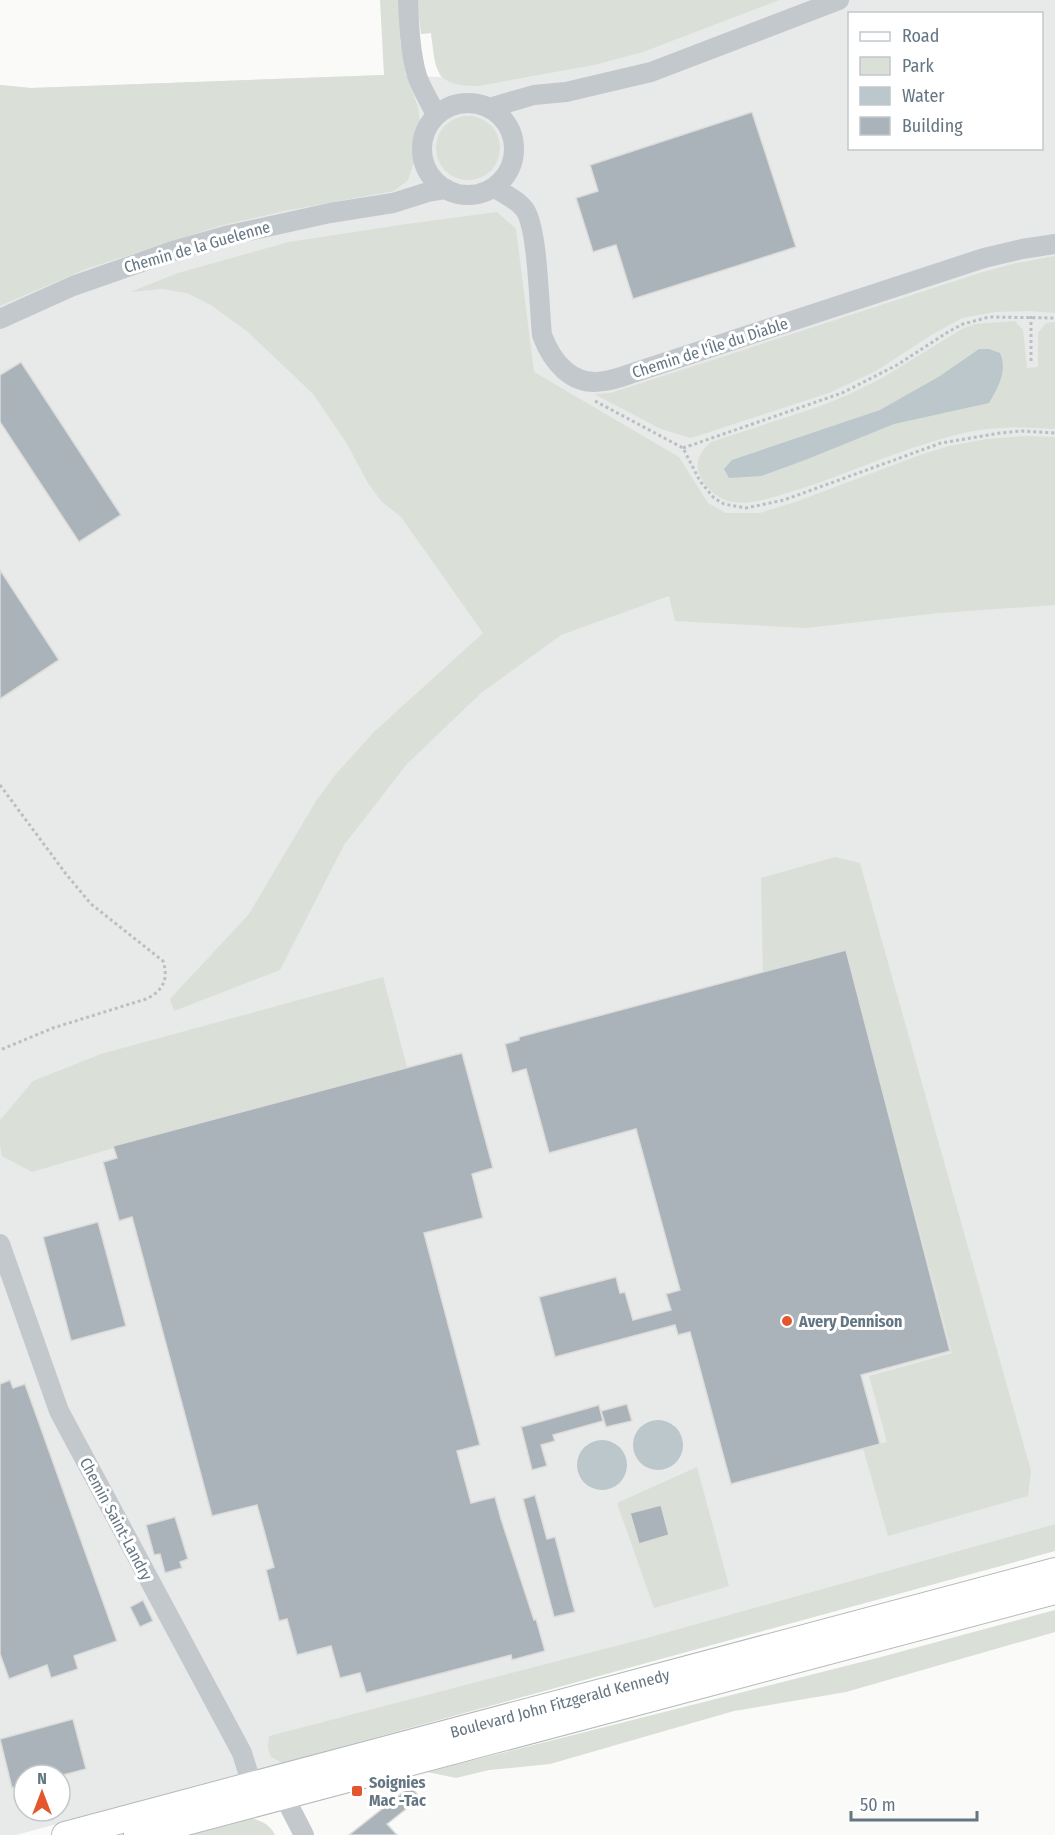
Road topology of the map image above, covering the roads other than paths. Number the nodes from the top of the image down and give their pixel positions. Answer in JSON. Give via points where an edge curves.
{"nodes":[{"id":1,"x":408,"y":0,"type":"edge"},
{"id":2,"x":839,"y":0,"type":"edge"},
{"id":3,"x":548,"y":95,"type":"junction"},
{"id":4,"x":489,"y":108,"type":"junction"},
{"id":5,"x":436,"y":115,"type":"junction"},
{"id":6,"x":512,"y":135,"type":"junction"},
{"id":7,"x":425,"y":163,"type":"junction"},
{"id":8,"x":495,"y":188,"type":"junction"},
{"id":9,"x":446,"y":189,"type":"junction"},
{"id":10,"x":402,"y":200,"type":"junction"},
{"id":11,"x":1055,"y":244,"type":"edge"},
{"id":12,"x":0,"y":319,"type":"edge"},
{"id":13,"x":0,"y":1244,"type":"edge"},
{"id":14,"x":5,"y":1274,"type":"edge"},
{"id":15,"x":1055,"y":1571,"type":"edge"},
{"id":16,"x":1055,"y":1591,"type":"edge"},
{"id":17,"x":252,"y":1785,"type":"junction"},
{"id":18,"x":284,"y":1796,"type":"junction"},
{"id":19,"x":65,"y":1835,"type":"edge"},
{"id":20,"x":137,"y":1835,"type":"edge"},
{"id":21,"x":304,"y":1835,"type":"edge"}],
"edges":[{"from":1,"to":5,"type":"street","via":[[414,63]]},
{"from":2,"to":3,"type":"street","via":[[651,72]]},
{"from":3,"to":4,"type":"street","via":[[534,95]]},
{"from":3,"to":6,"type":"street","via":[[526,109]]},
{"from":4,"to":5,"type":"street","via":[[459,104]]},
{"from":4,"to":6,"type":"street","via":[[502,118]]},
{"from":5,"to":7,"type":"street","via":[[422,145]]},
{"from":6,"to":8,"type":"street","via":[[513,162]]},
{"from":7,"to":9,"type":"street","via":[[436,182]]},
{"from":7,"to":10,"type":"street"},
{"from":8,"to":9,"type":"street","via":[[464,196]]},
{"from":8,"to":11,"type":"street","name":"Chemin de l'Île du Diable","via":[[523,207],[528,216],[534,241],[542,335],[552,357],[574,377],[592,382],[984,258]]},
{"from":9,"to":10,"type":"street","name":"Chemin de la Guelenne"},
{"from":10,"to":12,"type":"street","name":"Chemin de la Guelenne","via":[[289,221],[176,250],[73,286]]},
{"from":13,"to":14,"type":"street","name":"Chemin Saint-Landry"},
{"from":14,"to":17,"type":"street","name":"Chemin Saint-Landry","via":[[59,1412],[242,1753]]},
{"from":15,"to":17,"type":"main road","name":"Boulevard John Fitzgerald Kennedy"},
{"from":16,"to":18,"type":"main road","name":"Boulevard John Fitzgerald Kennedy"},
{"from":17,"to":19,"type":"main road","name":"Boulevard John Fitzgerald Kennedy"},
{"from":18,"to":20,"type":"main road","name":"Boulevard John Fitzgerald Kennedy"},
{"from":18,"to":21,"type":"street"}]}
